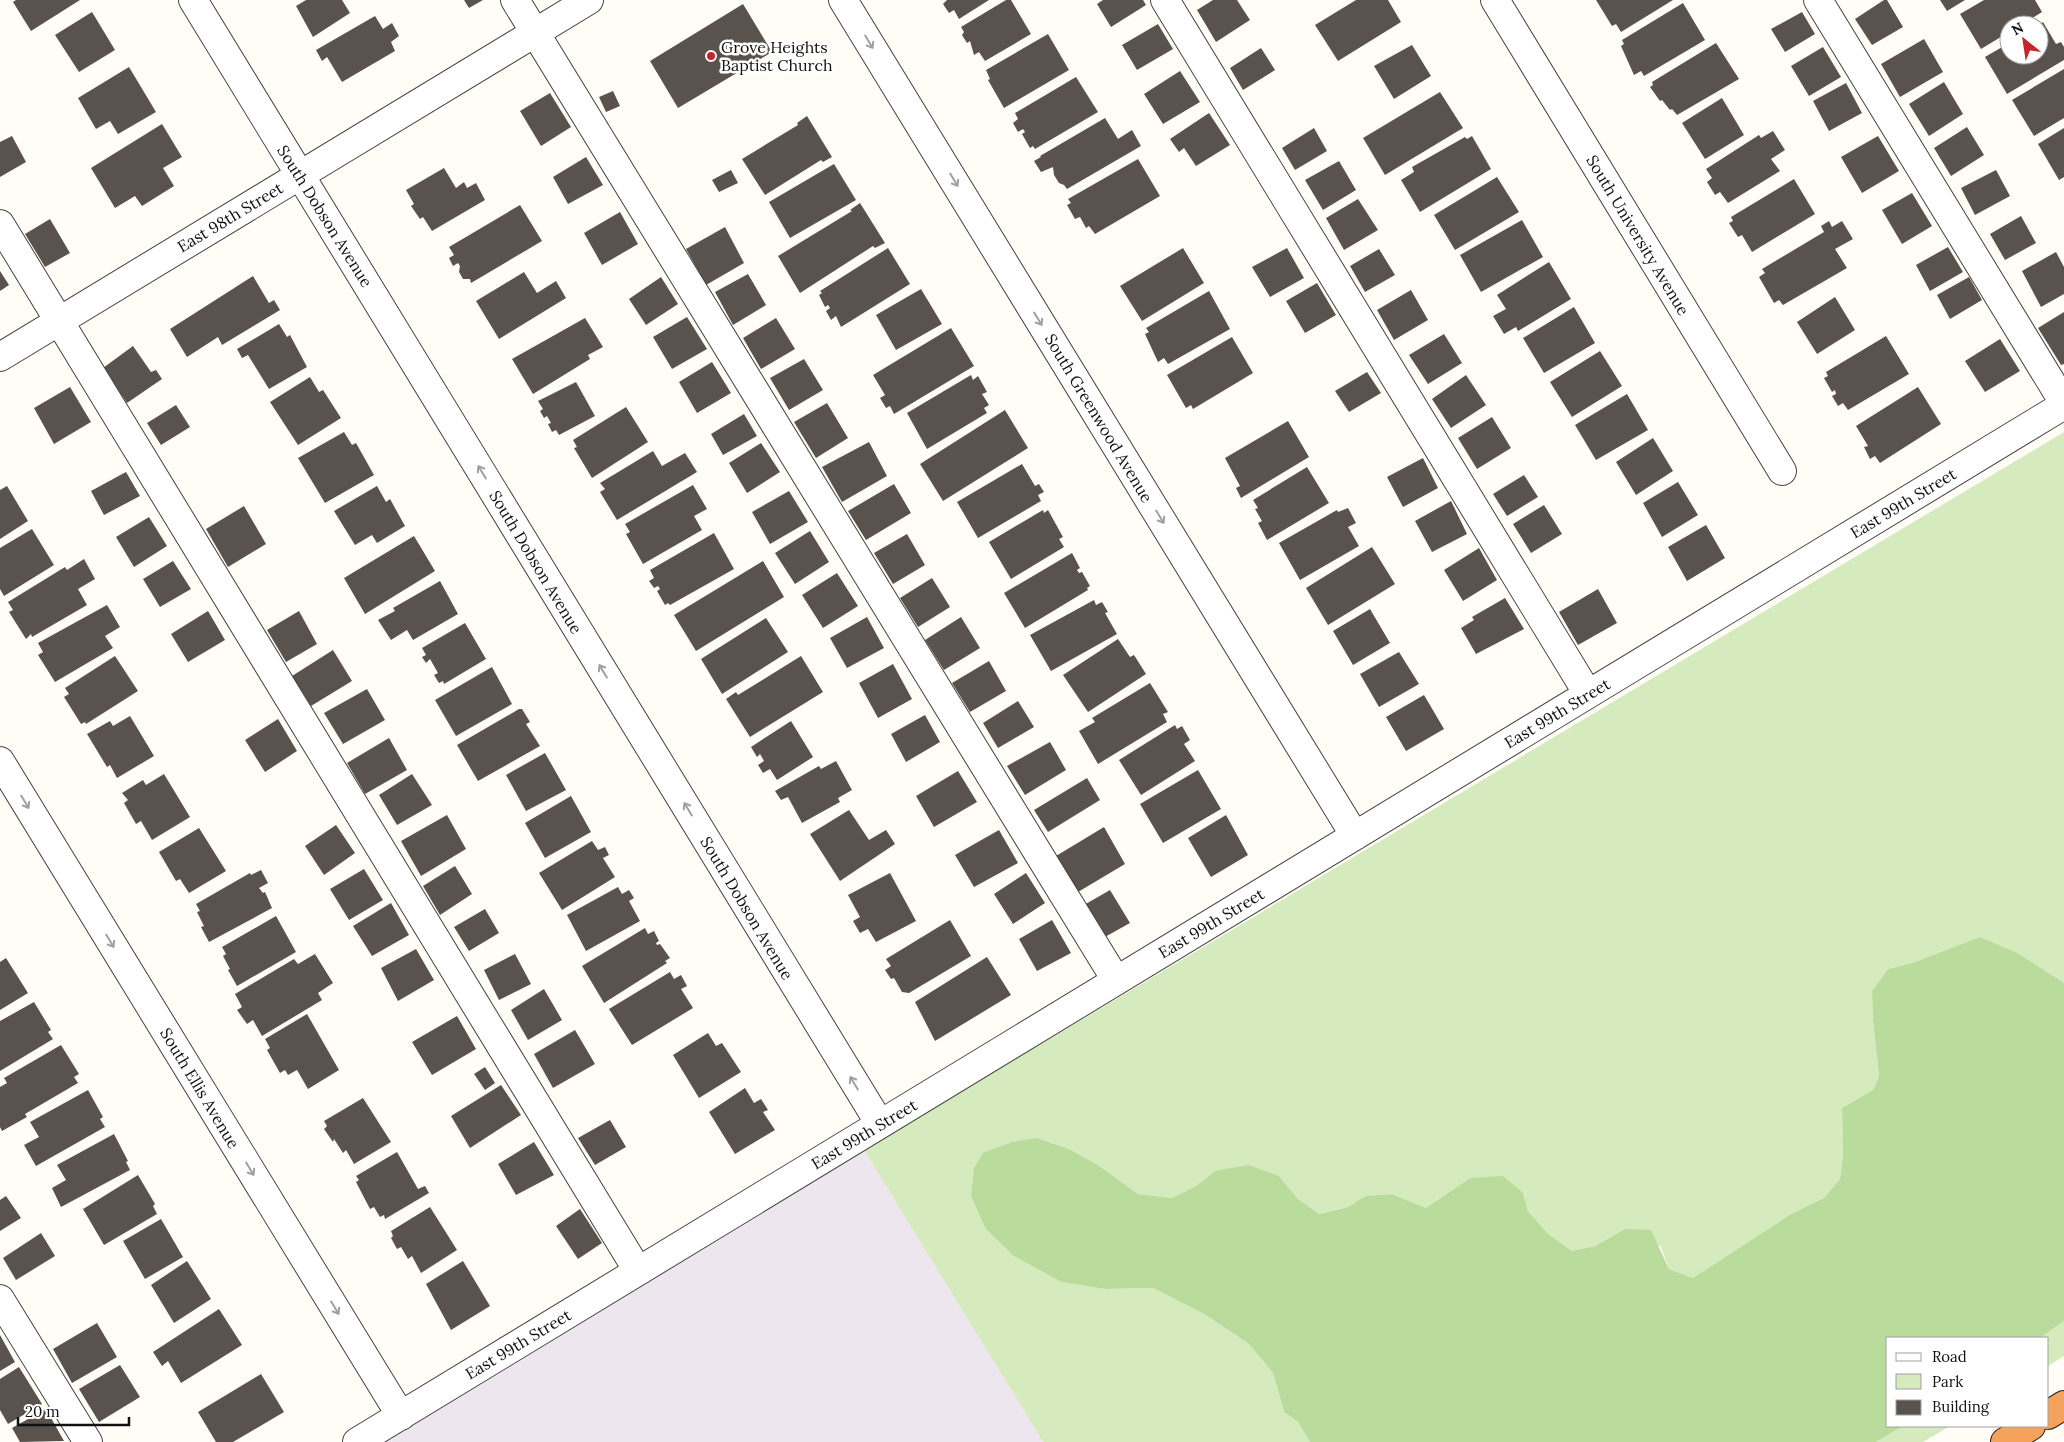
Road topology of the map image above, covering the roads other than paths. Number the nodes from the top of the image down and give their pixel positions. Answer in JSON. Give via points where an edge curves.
{"nodes":[{"id":1,"x":193,"y":0,"type":"edge"},
{"id":2,"x":515,"y":0,"type":"edge"},
{"id":3,"x":589,"y":0,"type":"edge"},
{"id":4,"x":843,"y":0,"type":"edge"},
{"id":5,"x":1166,"y":0,"type":"edge"},
{"id":6,"x":1494,"y":0,"type":"edge"},
{"id":7,"x":1818,"y":0,"type":"edge"},
{"id":8,"x":535,"y":33,"type":"junction"},
{"id":9,"x":300,"y":175,"type":"junction"},
{"id":10,"x":0,"y":224,"type":"edge"},
{"id":11,"x":59,"y":321,"type":"junction"},
{"id":12,"x":0,"y":357,"type":"edge"},
{"id":13,"x":2064,"y":404,"type":"edge"},
{"id":14,"x":1782,"y":471,"type":"dead end"},
{"id":15,"x":1588,"y":694,"type":"junction"},
{"id":16,"x":0,"y":761,"type":"edge"},
{"id":17,"x":1355,"y":836,"type":"junction"},
{"id":18,"x":1116,"y":980,"type":"junction"},
{"id":19,"x":880,"y":1124,"type":"junction"},
{"id":20,"x":638,"y":1271,"type":"junction"},
{"id":21,"x":0,"y":1299,"type":"edge"},
{"id":22,"x":2064,"y":1405,"type":"edge"},
{"id":23,"x":2049,"y":1414,"type":"edge"},
{"id":24,"x":401,"y":1416,"type":"junction"},
{"id":25,"x":2029,"y":1427,"type":"edge"},
{"id":26,"x":88,"y":1442,"type":"edge"},
{"id":27,"x":357,"y":1442,"type":"edge"},
{"id":28,"x":2005,"y":1442,"type":"edge"}],
"edges":[{"from":1,"to":9,"type":"street","name":"South Dobson Avenue"},
{"from":2,"to":8,"type":"street"},
{"from":3,"to":8,"type":"street","name":"East 98th Street"},
{"from":4,"to":17,"type":"street","name":"South Greenwood Avenue","one_way":true},
{"from":5,"to":15,"type":"street"},
{"from":6,"to":14,"type":"street","name":"South University Avenue"},
{"from":7,"to":13,"type":"street"},
{"from":8,"to":9,"type":"street","name":"East 98th Street"},
{"from":8,"to":18,"type":"street"},
{"from":9,"to":11,"type":"street","name":"East 98th Street"},
{"from":19,"to":9,"type":"street","name":"South Dobson Avenue","one_way":true},
{"from":10,"to":11,"type":"street"},
{"from":11,"to":12,"type":"street","name":"East 98th Street"},
{"from":11,"to":20,"type":"street"},
{"from":13,"to":15,"type":"street","name":"East 99th Street"},
{"from":15,"to":17,"type":"street","name":"East 99th Street"},
{"from":16,"to":24,"type":"street","name":"South Ellis Avenue","one_way":true},
{"from":17,"to":18,"type":"street","name":"East 99th Street"},
{"from":18,"to":19,"type":"street","name":"East 99th Street"},
{"from":19,"to":20,"type":"street","name":"East 99th Street"},
{"from":20,"to":24,"type":"street","name":"East 99th Street"},
{"from":21,"to":26,"type":"street"},
{"from":22,"to":23,"type":"highway"},
{"from":24,"to":27,"type":"street","name":"East 99th Street"},
{"from":25,"to":28,"type":"highway"}]}
